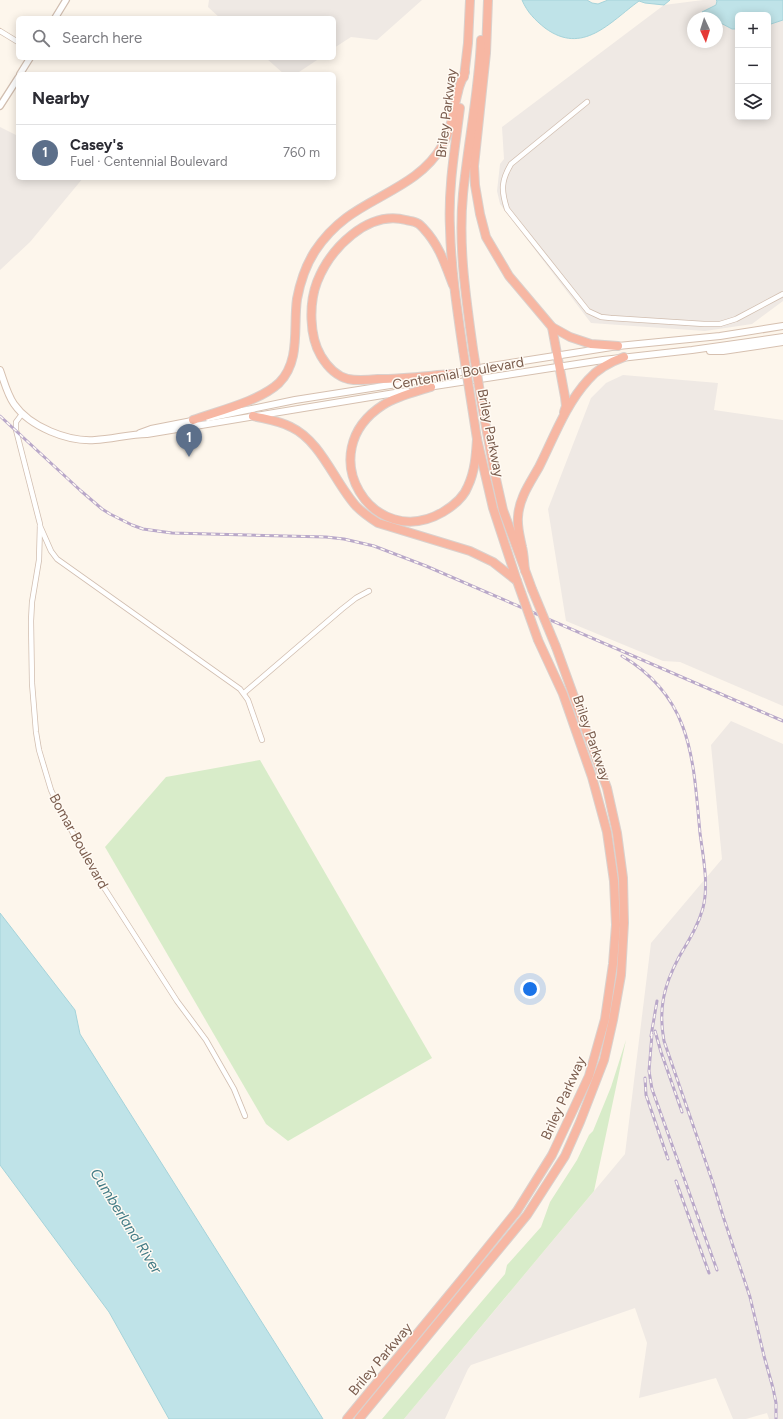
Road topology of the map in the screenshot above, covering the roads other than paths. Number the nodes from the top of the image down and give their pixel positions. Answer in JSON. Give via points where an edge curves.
{"nodes":[{"id":1,"x":66,"y":0,"type":"edge"},
{"id":2,"x":470,"y":0,"type":"edge"},
{"id":3,"x":483,"y":0,"type":"edge"},
{"id":4,"x":488,"y":0,"type":"edge"},
{"id":5,"x":56,"y":16,"type":"edge"},
{"id":6,"x":0,"y":31,"type":"edge"},
{"id":7,"x":16,"y":41,"type":"edge"},
{"id":8,"x":29,"y":60,"type":"edge"},
{"id":9,"x":21,"y":72,"type":"edge"},
{"id":10,"x":465,"y":72,"type":"junction"},
{"id":11,"x":16,"y":81,"type":"edge"},
{"id":12,"x":587,"y":102,"type":"dead end"},
{"id":13,"x":0,"y":106,"type":"edge"},
{"id":14,"x":453,"y":284,"type":"junction"},
{"id":15,"x":783,"y":294,"type":"edge"},
{"id":16,"x":783,"y":326,"type":"edge"},
{"id":17,"x":552,"y":327,"type":"junction"},
{"id":18,"x":783,"y":337,"type":"edge"},
{"id":19,"x":783,"y":342,"type":"edge"},
{"id":20,"x":618,"y":346,"type":"junction"},
{"id":21,"x":692,"y":350,"type":"junction"},
{"id":22,"x":557,"y":356,"type":"junction"},
{"id":23,"x":624,"y":357,"type":"junction"},
{"id":24,"x":559,"y":367,"type":"junction"},
{"id":25,"x":0,"y":370,"type":"edge"},
{"id":26,"x":450,"y":374,"type":"junction"},
{"id":27,"x":431,"y":387,"type":"junction"},
{"id":28,"x":22,"y":414,"type":"junction"},
{"id":29,"x":253,"y":416,"type":"junction"},
{"id":30,"x":563,"y":417,"type":"junction"},
{"id":31,"x":193,"y":420,"type":"junction"},
{"id":32,"x":135,"y":434,"type":"junction"},
{"id":33,"x":477,"y":439,"type":"junction"},
{"id":34,"x":40,"y":524,"type":"junction"},
{"id":35,"x":526,"y":571,"type":"junction"},
{"id":36,"x":517,"y":581,"type":"junction"},
{"id":37,"x":369,"y":591,"type":"dead end"},
{"id":38,"x":244,"y":693,"type":"junction"},
{"id":39,"x":262,"y":740,"type":"dead end"},
{"id":40,"x":245,"y":1116,"type":"dead end"},
{"id":41,"x":349,"y":1416,"type":"edge"},
{"id":42,"x":359,"y":1419,"type":"edge"}],
"edges":[{"from":1,"to":5,"type":"street"},
{"from":2,"to":10,"type":"highway","name":"Briley Parkway"},
{"from":3,"to":35,"type":"highway","name":"Briley Parkway","bridge":true,"via":[[481,52],[463,195],[463,275],[494,470],[503,510]]},
{"from":4,"to":17,"type":"highway","via":[[486,53],[474,166],[480,214],[486,237],[509,276]]},
{"from":6,"to":7,"type":"street"},
{"from":8,"to":9,"type":"street"},
{"from":10,"to":14,"type":"highway","name":"Briley Parkway","via":[[451,175]]},
{"from":10,"to":31,"type":"highway","via":[[458,91],[453,119],[442,146],[431,161],[418,174],[346,218],[330,232],[315,252],[304,273],[297,298],[294,354],[289,369],[279,383],[252,400]]},
{"from":11,"to":13,"type":"street"},
{"from":12,"to":15,"type":"street","via":[[511,164],[504,176],[502,195],[507,209],[588,311],[601,317],[712,324],[736,319]]},
{"from":14,"to":26,"type":"highway","via":[[441,252],[418,223],[398,218],[374,221],[345,241],[324,268],[317,284],[312,319],[318,351],[335,372],[348,379]]},
{"from":14,"to":33,"type":"highway","name":"Briley Parkway","bridge":true},
{"from":16,"to":20,"type":"main road","name":"Centennial Boulevard","via":[[720,336]]},
{"from":17,"to":20,"type":"highway","via":[[591,344]]},
{"from":17,"to":22,"type":"highway"},
{"from":18,"to":21,"type":"main road","name":"Centennial Boulevard"},
{"from":19,"to":21,"type":"main road","via":[[723,351]]},
{"from":20,"to":22,"type":"main road","name":"Centennial Boulevard"},
{"from":21,"to":23,"type":"main road","name":"Centennial Boulevard"},
{"from":22,"to":24,"type":"highway"},
{"from":22,"to":26,"type":"main road","name":"Centennial Boulevard"},
{"from":23,"to":24,"type":"main road","name":"Centennial Boulevard"},
{"from":23,"to":30,"type":"highway","via":[[599,369],[588,380]]},
{"from":24,"to":27,"type":"main road","name":"Centennial Boulevard"},
{"from":24,"to":30,"type":"highway","via":[[566,406]]},
{"from":25,"to":28,"type":"main road","name":"Centennial Boulevard","via":[[10,397]]},
{"from":26,"to":31,"type":"main road","name":"Centennial Boulevard"},
{"from":27,"to":29,"type":"main road","name":"Centennial Boulevard"},
{"from":27,"to":33,"type":"highway","via":[[384,404],[360,426],[349,458],[355,485],[363,498],[373,508],[398,520],[413,521],[437,515],[458,501],[468,488],[473,474]]},
{"from":28,"to":32,"type":"main road","name":"Centennial Boulevard","via":[[46,429],[66,438],[81,441]]},
{"from":28,"to":34,"type":"street","name":"Bomar Boulevard","via":[[16,422],[16,430]]},
{"from":29,"to":32,"type":"main road","name":"Centennial Boulevard"},
{"from":29,"to":36,"type":"highway","via":[[292,427],[305,436],[366,516],[378,523],[470,551],[493,562]]},
{"from":30,"to":35,"type":"highway","via":[[520,504],[519,534]]},
{"from":31,"to":32,"type":"main road","name":"Centennial Boulevard"},
{"from":33,"to":36,"type":"highway","name":"Briley Parkway","via":[[493,508]]},
{"from":34,"to":38,"type":"street","via":[[57,559]]},
{"from":34,"to":40,"type":"street","name":"Bomar Boulevard","via":[[39,560],[31,621],[32,683],[36,732],[51,790],[94,872],[177,1001],[206,1040],[234,1089]]},
{"from":35,"to":42,"type":"highway","name":"Briley Parkway","bridge":true,"via":[[607,788],[617,833],[623,878],[624,923],[613,1020],[604,1060],[565,1156],[527,1215]]},
{"from":36,"to":41,"type":"highway","name":"Briley Parkway","bridge":true,"via":[[538,640],[563,694],[608,832],[616,925],[605,1019],[586,1083],[552,1154],[517,1211]]},
{"from":37,"to":38,"type":"street","via":[[342,609]]},
{"from":38,"to":39,"type":"street"}]}
